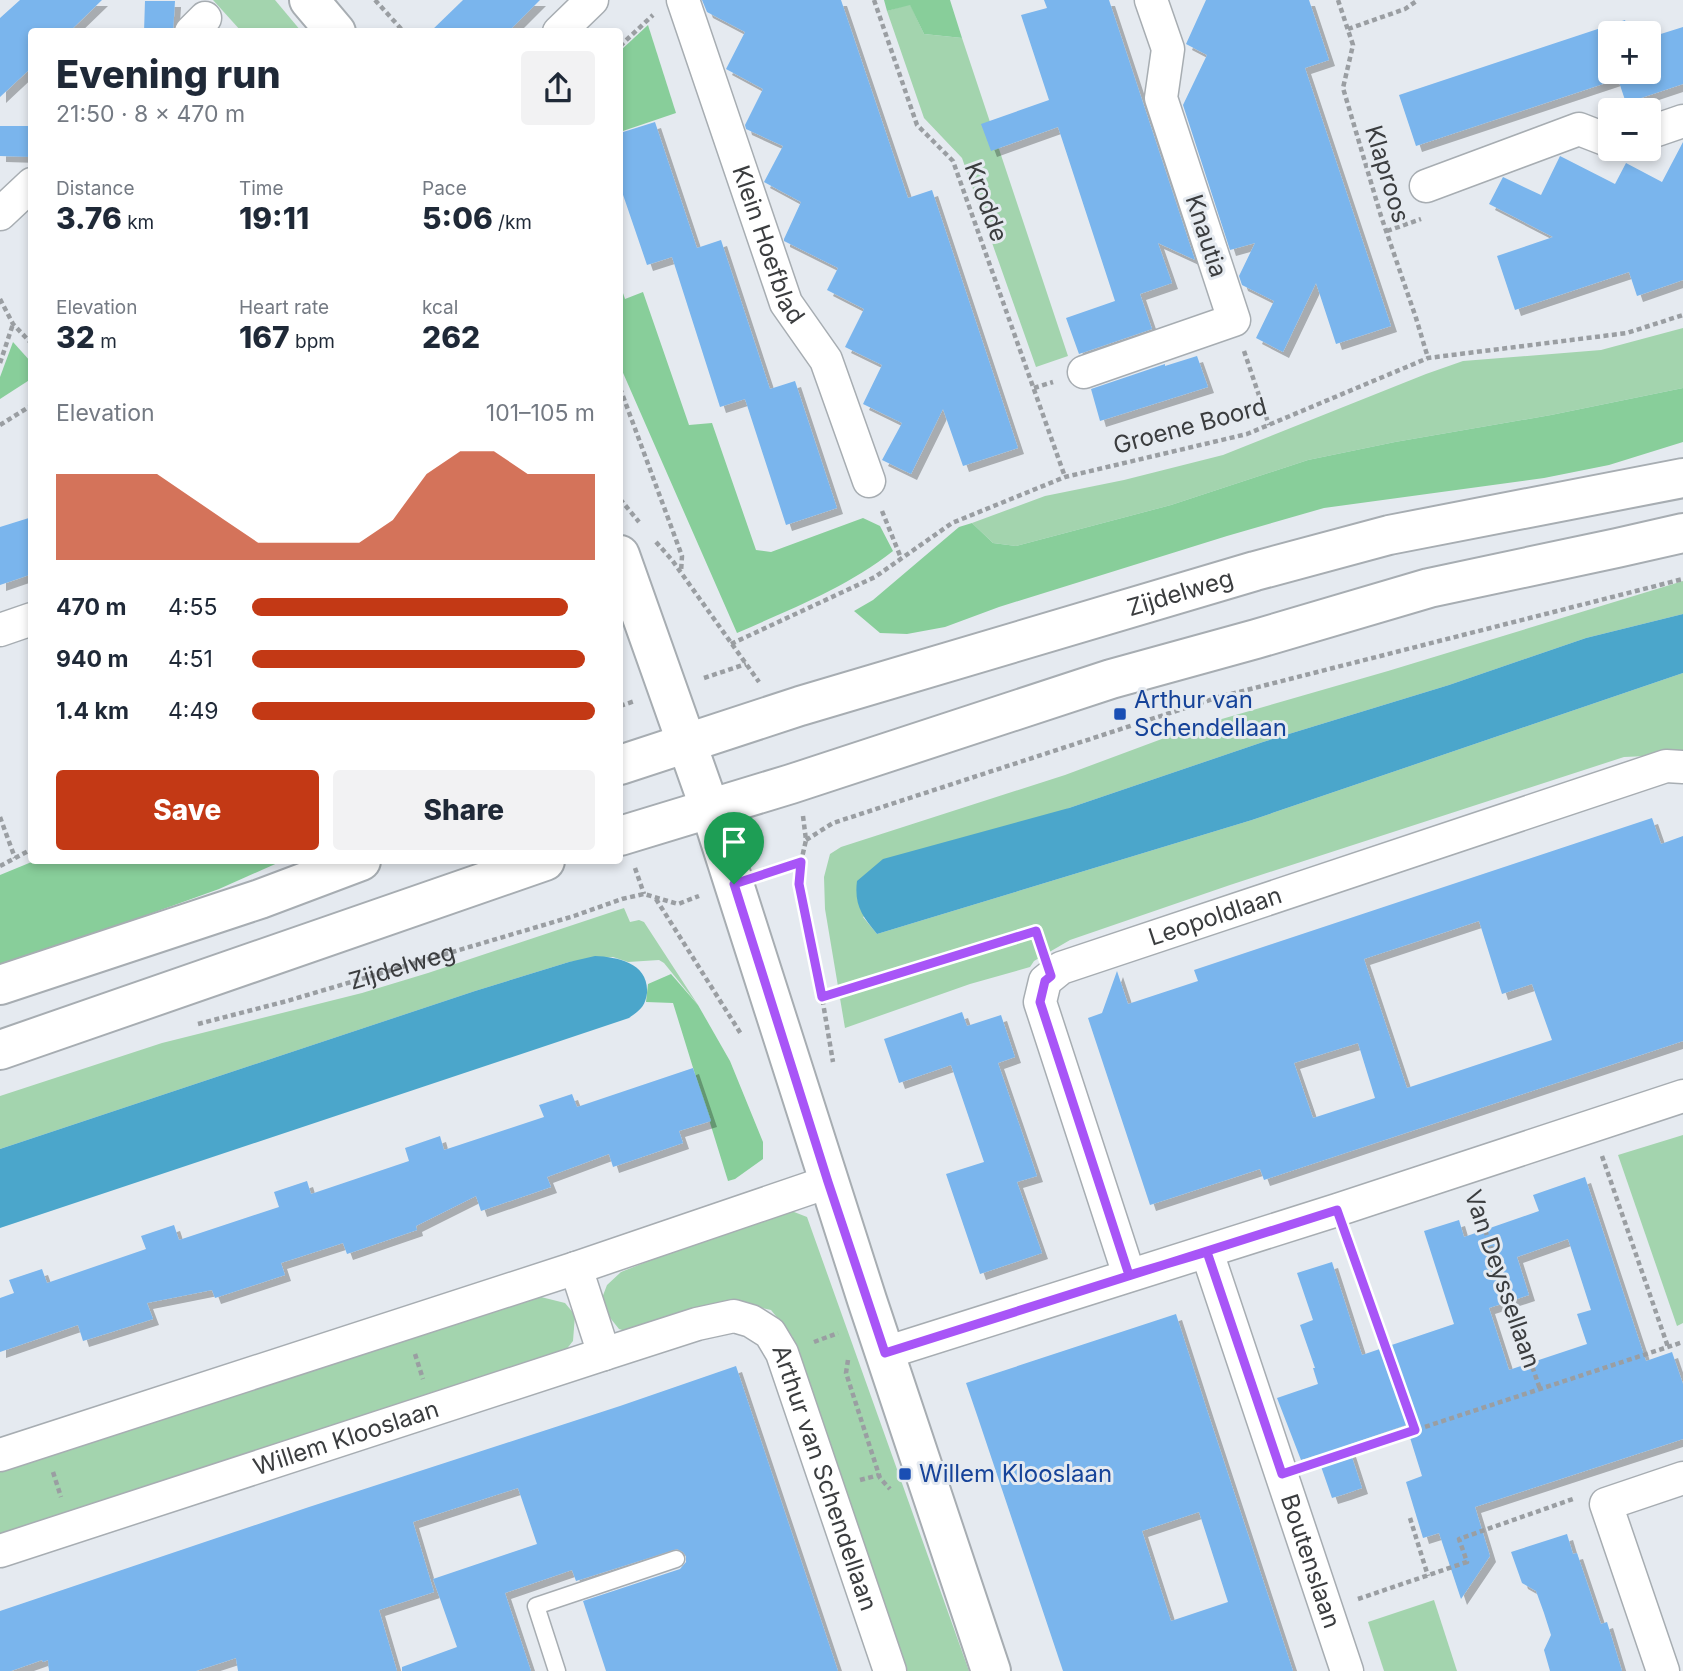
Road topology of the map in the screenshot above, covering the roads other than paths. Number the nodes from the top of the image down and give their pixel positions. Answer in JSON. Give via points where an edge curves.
{"nodes":[{"id":1,"x":309,"y":0,"type":"edge"},
{"id":2,"x":592,"y":0,"type":"edge"},
{"id":3,"x":1151,"y":0,"type":"edge"},
{"id":4,"x":671,"y":5,"type":"edge"},
{"id":5,"x":332,"y":28,"type":"edge"},
{"id":6,"x":563,"y":28,"type":"edge"},
{"id":7,"x":1683,"y":121,"type":"edge"},
{"id":8,"x":1661,"y":129,"type":"edge"},
{"id":9,"x":1598,"y":136,"type":"edge"},
{"id":10,"x":1426,"y":186,"type":"dead end"},
{"id":11,"x":28,"y":188,"type":"edge"},
{"id":12,"x":0,"y":214,"type":"edge"},
{"id":13,"x":1084,"y":372,"type":"dead end"},
{"id":14,"x":1683,"y":478,"type":"edge"},
{"id":15,"x":869,"y":481,"type":"road end"},
{"id":16,"x":1683,"y":533,"type":"edge"},
{"id":17,"x":633,"y":542,"type":"edge"},
{"id":18,"x":28,"y":620,"type":"edge"},
{"id":19,"x":0,"y":630,"type":"edge"},
{"id":20,"x":687,"y":742,"type":"junction"},
{"id":21,"x":623,"y":764,"type":"edge"},
{"id":22,"x":1683,"y":767,"type":"edge"},
{"id":23,"x":710,"y":809,"type":"junction"},
{"id":24,"x":623,"y":835,"type":"edge"},
{"id":25,"x":353,"y":864,"type":"edge"},
{"id":26,"x":536,"y":864,"type":"edge"},
{"id":27,"x":0,"y":985,"type":"edge"},
{"id":28,"x":0,"y":1050,"type":"edge"},
{"id":29,"x":1683,"y":1096,"type":"edge"},
{"id":30,"x":828,"y":1182,"type":"junction"},
{"id":31,"x":1207,"y":1252,"type":"junction"},
{"id":32,"x":576,"y":1268,"type":"junction"},
{"id":33,"x":1129,"y":1275,"type":"junction"},
{"id":34,"x":885,"y":1353,"type":"junction"},
{"id":35,"x":604,"y":1354,"type":"junction"},
{"id":36,"x":0,"y":1455,"type":"edge"},
{"id":37,"x":1683,"y":1478,"type":"edge"},
{"id":38,"x":0,"y":1551,"type":"edge"},
{"id":39,"x":676,"y":1559,"type":"dead end"},
{"id":40,"x":557,"y":1671,"type":"edge"},
{"id":41,"x":890,"y":1671,"type":"edge"},
{"id":42,"x":991,"y":1671,"type":"edge"},
{"id":43,"x":1346,"y":1671,"type":"edge"},
{"id":44,"x":1663,"y":1671,"type":"edge"}],
"edges":[{"from":1,"to":5,"type":"main road"},
{"from":2,"to":6,"type":"street"},
{"from":3,"to":13,"type":"street","name":"Knautia","via":[[1168,49],[1161,98],[1234,320]]},
{"from":4,"to":15,"type":"street","name":"Klein Hoefblad","via":[[786,303],[826,360]]},
{"from":7,"to":8,"type":"street"},
{"from":9,"to":10,"type":"street","via":[[1579,129]]},
{"from":11,"to":12,"type":"street"},
{"from":14,"to":20,"type":"main road","name":"Zijdelweg","via":[[1389,535]]},
{"from":16,"to":23,"type":"main road","via":[[1429,588],[1111,679]]},
{"from":17,"to":20,"type":"main road"},
{"from":18,"to":19,"type":"street"},
{"from":20,"to":21,"type":"main road","name":"Zijdelweg"},
{"from":20,"to":23,"type":"main road"},
{"from":22,"to":33,"type":"street","name":"Leopoldlaan","via":[[1653,770],[1061,968],[1045,981],[1040,1002]]},
{"from":23,"to":24,"type":"main road"},
{"from":23,"to":30,"type":"main road"},
{"from":25,"to":27,"type":"main road"},
{"from":26,"to":28,"type":"main road","name":"Zijdelweg"},
{"from":29,"to":31,"type":"street","name":"Van Deyssellaan"},
{"from":30,"to":32,"type":"street"},
{"from":30,"to":34,"type":"main road"},
{"from":31,"to":33,"type":"street","name":"Van Deyssellaan"},
{"from":31,"to":43,"type":"street","name":"Boutenslaan"},
{"from":32,"to":35,"type":"street"},
{"from":32,"to":36,"type":"street"},
{"from":33,"to":34,"type":"street","name":"Van Deyssellaan"},
{"from":34,"to":42,"type":"main road"},
{"from":35,"to":38,"type":"street","name":"Willem Klooslaan"},
{"from":35,"to":41,"type":"street","name":"Arthur van Schendellaan","via":[[734,1316],[770,1333],[782,1353]]},
{"from":37,"to":44,"type":"street","via":[[1606,1504]]},
{"from":39,"to":40,"type":"lane","via":[[536,1606]]}]}
